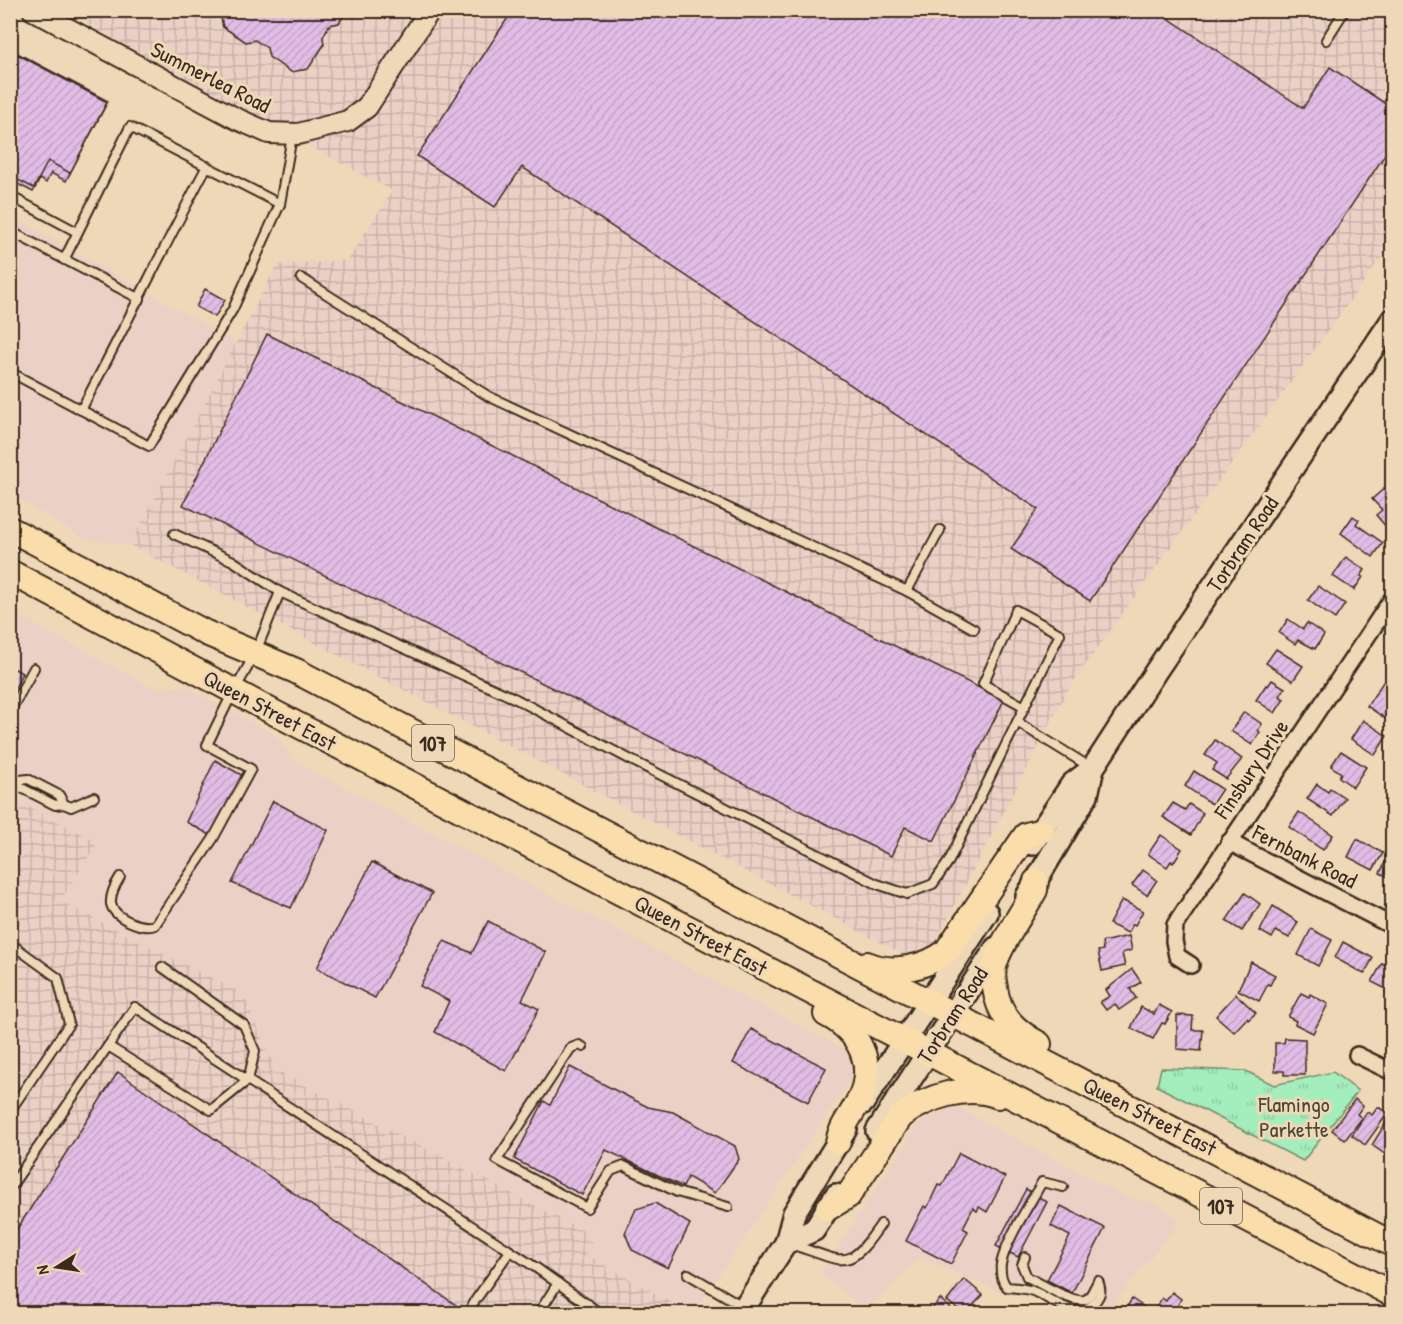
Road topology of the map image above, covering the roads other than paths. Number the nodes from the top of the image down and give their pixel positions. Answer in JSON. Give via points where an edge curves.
{"nodes":[{"id":1,"x":33,"y":10,"type":"edge"},
{"id":2,"x":430,"y":10,"type":"edge"},
{"id":3,"x":1345,"y":10,"type":"edge"},
{"id":4,"x":1326,"y":40,"type":"dead end"},
{"id":5,"x":292,"y":134,"type":"junction"},
{"id":6,"x":207,"y":166,"type":"junction"},
{"id":7,"x":10,"y":196,"type":"edge"},
{"id":8,"x":280,"y":204,"type":"junction"},
{"id":9,"x":10,"y":231,"type":"edge"},
{"id":10,"x":78,"y":232,"type":"junction"},
{"id":11,"x":64,"y":260,"type":"junction"},
{"id":12,"x":301,"y":278,"type":"dead end"},
{"id":13,"x":140,"y":299,"type":"junction"},
{"id":14,"x":1392,"y":321,"type":"edge"},
{"id":15,"x":10,"y":372,"type":"edge"},
{"id":16,"x":81,"y":410,"type":"junction"},
{"id":17,"x":10,"y":529,"type":"edge"},
{"id":18,"x":940,"y":530,"type":"dead end"},
{"id":19,"x":174,"y":534,"type":"dead end"},
{"id":20,"x":10,"y":572,"type":"edge"},
{"id":21,"x":907,"y":591,"type":"junction"},
{"id":22,"x":280,"y":592,"type":"junction"},
{"id":23,"x":1392,"y":599,"type":"edge"},
{"id":24,"x":974,"y":629,"type":"dead end"},
{"id":25,"x":255,"y":654,"type":"junction"},
{"id":26,"x":33,"y":668,"type":"dead end"},
{"id":27,"x":234,"y":691,"type":"junction"},
{"id":28,"x":1025,"y":706,"type":"junction"},
{"id":29,"x":10,"y":711,"type":"edge"},
{"id":30,"x":1017,"y":722,"type":"junction"},
{"id":31,"x":1093,"y":768,"type":"junction"},
{"id":32,"x":10,"y":781,"type":"edge"},
{"id":33,"x":94,"y":797,"type":"dead end"},
{"id":34,"x":1041,"y":831,"type":"junction"},
{"id":35,"x":1229,"y":842,"type":"junction"},
{"id":36,"x":120,"y":877,"type":"dead end"},
{"id":37,"x":1036,"y":881,"type":"junction"},
{"id":38,"x":1392,"y":926,"type":"edge"},
{"id":39,"x":807,"y":939,"type":"junction"},
{"id":40,"x":10,"y":943,"type":"edge"},
{"id":41,"x":758,"y":964,"type":"junction"},
{"id":42,"x":1191,"y":966,"type":"dead end"},
{"id":43,"x":162,"y":967,"type":"dead end"},
{"id":44,"x":929,"y":1002,"type":"junction"},
{"id":45,"x":954,"y":1014,"type":"junction"},
{"id":46,"x":903,"y":1041,"type":"junction"},
{"id":47,"x":108,"y":1046,"type":"junction"},
{"id":48,"x":583,"y":1047,"type":"dead end"},
{"id":49,"x":928,"y":1053,"type":"junction"},
{"id":50,"x":1357,"y":1055,"type":"dead end"},
{"id":51,"x":1392,"y":1072,"type":"edge"},
{"id":52,"x":248,"y":1080,"type":"junction"},
{"id":53,"x":10,"y":1111,"type":"edge"},
{"id":54,"x":1140,"y":1111,"type":"junction"},
{"id":55,"x":1051,"y":1117,"type":"junction"},
{"id":56,"x":838,"y":1142,"type":"junction"},
{"id":57,"x":1063,"y":1187,"type":"dead end"},
{"id":58,"x":10,"y":1188,"type":"edge"},
{"id":59,"x":728,"y":1207,"type":"dead end"},
{"id":60,"x":828,"y":1208,"type":"junction"},
{"id":61,"x":881,"y":1224,"type":"dead end"},
{"id":62,"x":786,"y":1243,"type":"junction"},
{"id":63,"x":1392,"y":1244,"type":"edge"},
{"id":64,"x":510,"y":1251,"type":"junction"},
{"id":65,"x":1025,"y":1257,"type":"dead end"},
{"id":66,"x":688,"y":1274,"type":"dead end"},
{"id":67,"x":558,"y":1283,"type":"junction"},
{"id":68,"x":1392,"y":1294,"type":"edge"},
{"id":69,"x":588,"y":1304,"type":"junction"},
{"id":70,"x":472,"y":1305,"type":"dead end"},
{"id":71,"x":742,"y":1310,"type":"edge"},
{"id":72,"x":538,"y":1314,"type":"edge"},
{"id":73,"x":582,"y":1314,"type":"edge"},
{"id":74,"x":601,"y":1314,"type":"edge"}],
"edges":[{"from":1,"to":5,"type":"street","name":"Summerlea Road","via":[[237,119],[269,133]]},
{"from":2,"to":5,"type":"street","name":"Summerlea Road","via":[[367,107],[348,121]]},
{"from":3,"to":4,"type":"lane"},
{"from":5,"to":8,"type":"lane"},
{"from":6,"to":8,"type":"lane"},
{"from":6,"to":10,"type":"lane","via":[[130,128]]},
{"from":6,"to":13,"type":"lane"},
{"from":7,"to":10,"type":"lane"},
{"from":8,"to":16,"type":"lane","via":[[233,309],[149,446]]},
{"from":9,"to":11,"type":"lane"},
{"from":10,"to":11,"type":"lane"},
{"from":11,"to":13,"type":"lane"},
{"from":12,"to":21,"type":"lane","via":[[488,396]]},
{"from":13,"to":16,"type":"lane"},
{"from":14,"to":31,"type":"main road","name":"Torbram Road"},
{"from":15,"to":16,"type":"lane"},
{"from":17,"to":25,"type":"main road","name":"Queen Street East","number":"107","via":[[206,633]]},
{"from":18,"to":21,"type":"lane"},
{"from":19,"to":22,"type":"lane","via":[[233,561]]},
{"from":20,"to":27,"type":"main road","name":"Queen Street East","number":"107"},
{"from":21,"to":24,"type":"lane"},
{"from":22,"to":25,"type":"lane"},
{"from":22,"to":30,"type":"lane","via":[[516,699],[877,884],[907,894],[933,884],[949,861]]},
{"from":23,"to":35,"type":"street","name":"Finsbury Drive"},
{"from":25,"to":27,"type":"lane"},
{"from":25,"to":39,"type":"main road","name":"Queen Street East","number":"107"},
{"from":26,"to":29,"type":"lane"},
{"from":27,"to":36,"type":"lane","via":[[207,745],[251,769],[213,839],[155,924],[140,926],[114,911],[111,894]]},
{"from":27,"to":41,"type":"main road","name":"Queen Street East","number":"107"},
{"from":28,"to":28,"type":"lane","via":[[1060,634],[1016,610],[983,684]]},
{"from":28,"to":30,"type":"lane"},
{"from":30,"to":31,"type":"lane"},
{"from":31,"to":34,"type":"main road","name":"Torbram Road","via":[[1072,784]]},
{"from":31,"to":37,"type":"main road","name":"Torbram Road","via":[[1087,795]]},
{"from":32,"to":33,"type":"lane","via":[[54,805],[71,807]]},
{"from":34,"to":39,"type":"main road","via":[[1026,835],[946,952],[934,961],[917,967],[885,969],[822,941]]},
{"from":34,"to":44,"type":"main road","name":"Torbram Road"},
{"from":35,"to":38,"type":"street","name":"Fernbank Road"},
{"from":35,"to":42,"type":"street","name":"Finsbury Drive","via":[[1175,925],[1177,956]]},
{"from":37,"to":45,"type":"main road","name":"Torbram Road"},
{"from":37,"to":54,"type":"main road","via":[[1035,890],[996,958],[993,972],[1000,1010],[1022,1035],[1133,1092]]},
{"from":39,"to":44,"type":"main road","name":"Queen Street East","number":"107"},
{"from":40,"to":53,"type":"lane","via":[[58,978],[69,1024]]},
{"from":41,"to":46,"type":"main road","name":"Queen Street East","number":"107"},
{"from":41,"to":56,"type":"main road","via":[[761,981],[846,1026],[861,1047],[866,1077],[860,1099]]},
{"from":43,"to":52,"type":"lane","via":[[244,1025],[255,1052]]},
{"from":44,"to":45,"type":"main road","name":"Queen Street East","number":"107"},
{"from":44,"to":46,"type":"main road","name":"Torbram Road"},
{"from":45,"to":49,"type":"main road","name":"Torbram Road"},
{"from":45,"to":54,"type":"main road","name":"Queen Street East","number":"107"},
{"from":46,"to":49,"type":"main road","name":"Queen Street East","number":"107"},
{"from":46,"to":56,"type":"main road","name":"Torbram Road"},
{"from":47,"to":52,"type":"lane","via":[[211,1110]]},
{"from":47,"to":52,"type":"lane","via":[[135,1007]]},
{"from":47,"to":58,"type":"lane"},
{"from":48,"to":59,"type":"lane","via":[[571,1048],[496,1160],[587,1208],[611,1171],[624,1166],[677,1192]]},
{"from":49,"to":55,"type":"main road","name":"Queen Street East","number":"107"},
{"from":49,"to":60,"type":"main road","name":"Torbram Road"},
{"from":50,"to":51,"type":"street"},
{"from":52,"to":64,"type":"lane"},
{"from":54,"to":63,"type":"main road","name":"Queen Street East","number":"107"},
{"from":55,"to":60,"type":"main road","via":[[1042,1117],[993,1094],[942,1095],[902,1116],[848,1196]]},
{"from":55,"to":68,"type":"main road","name":"Queen Street East","number":"107"},
{"from":56,"to":62,"type":"main road","name":"Torbram Road","via":[[794,1213]]},
{"from":57,"to":65,"type":"lane","via":[[1042,1182],[1009,1243],[1001,1277],[1007,1287],[1033,1291],[1079,1311],[1092,1307],[1101,1295],[1098,1281],[1089,1298],[1081,1302],[1027,1277],[1022,1265]]},
{"from":60,"to":62,"type":"main road","name":"Torbram Road","via":[[814,1230]]},
{"from":61,"to":62,"type":"lane","via":[[851,1259],[837,1260]]},
{"from":62,"to":71,"type":"main road","name":"Torbram Road"},
{"from":64,"to":67,"type":"lane"},
{"from":64,"to":70,"type":"lane"},
{"from":66,"to":71,"type":"lane"},
{"from":67,"to":69,"type":"lane"},
{"from":67,"to":72,"type":"lane"},
{"from":69,"to":73,"type":"lane"},
{"from":69,"to":74,"type":"lane"}]}
